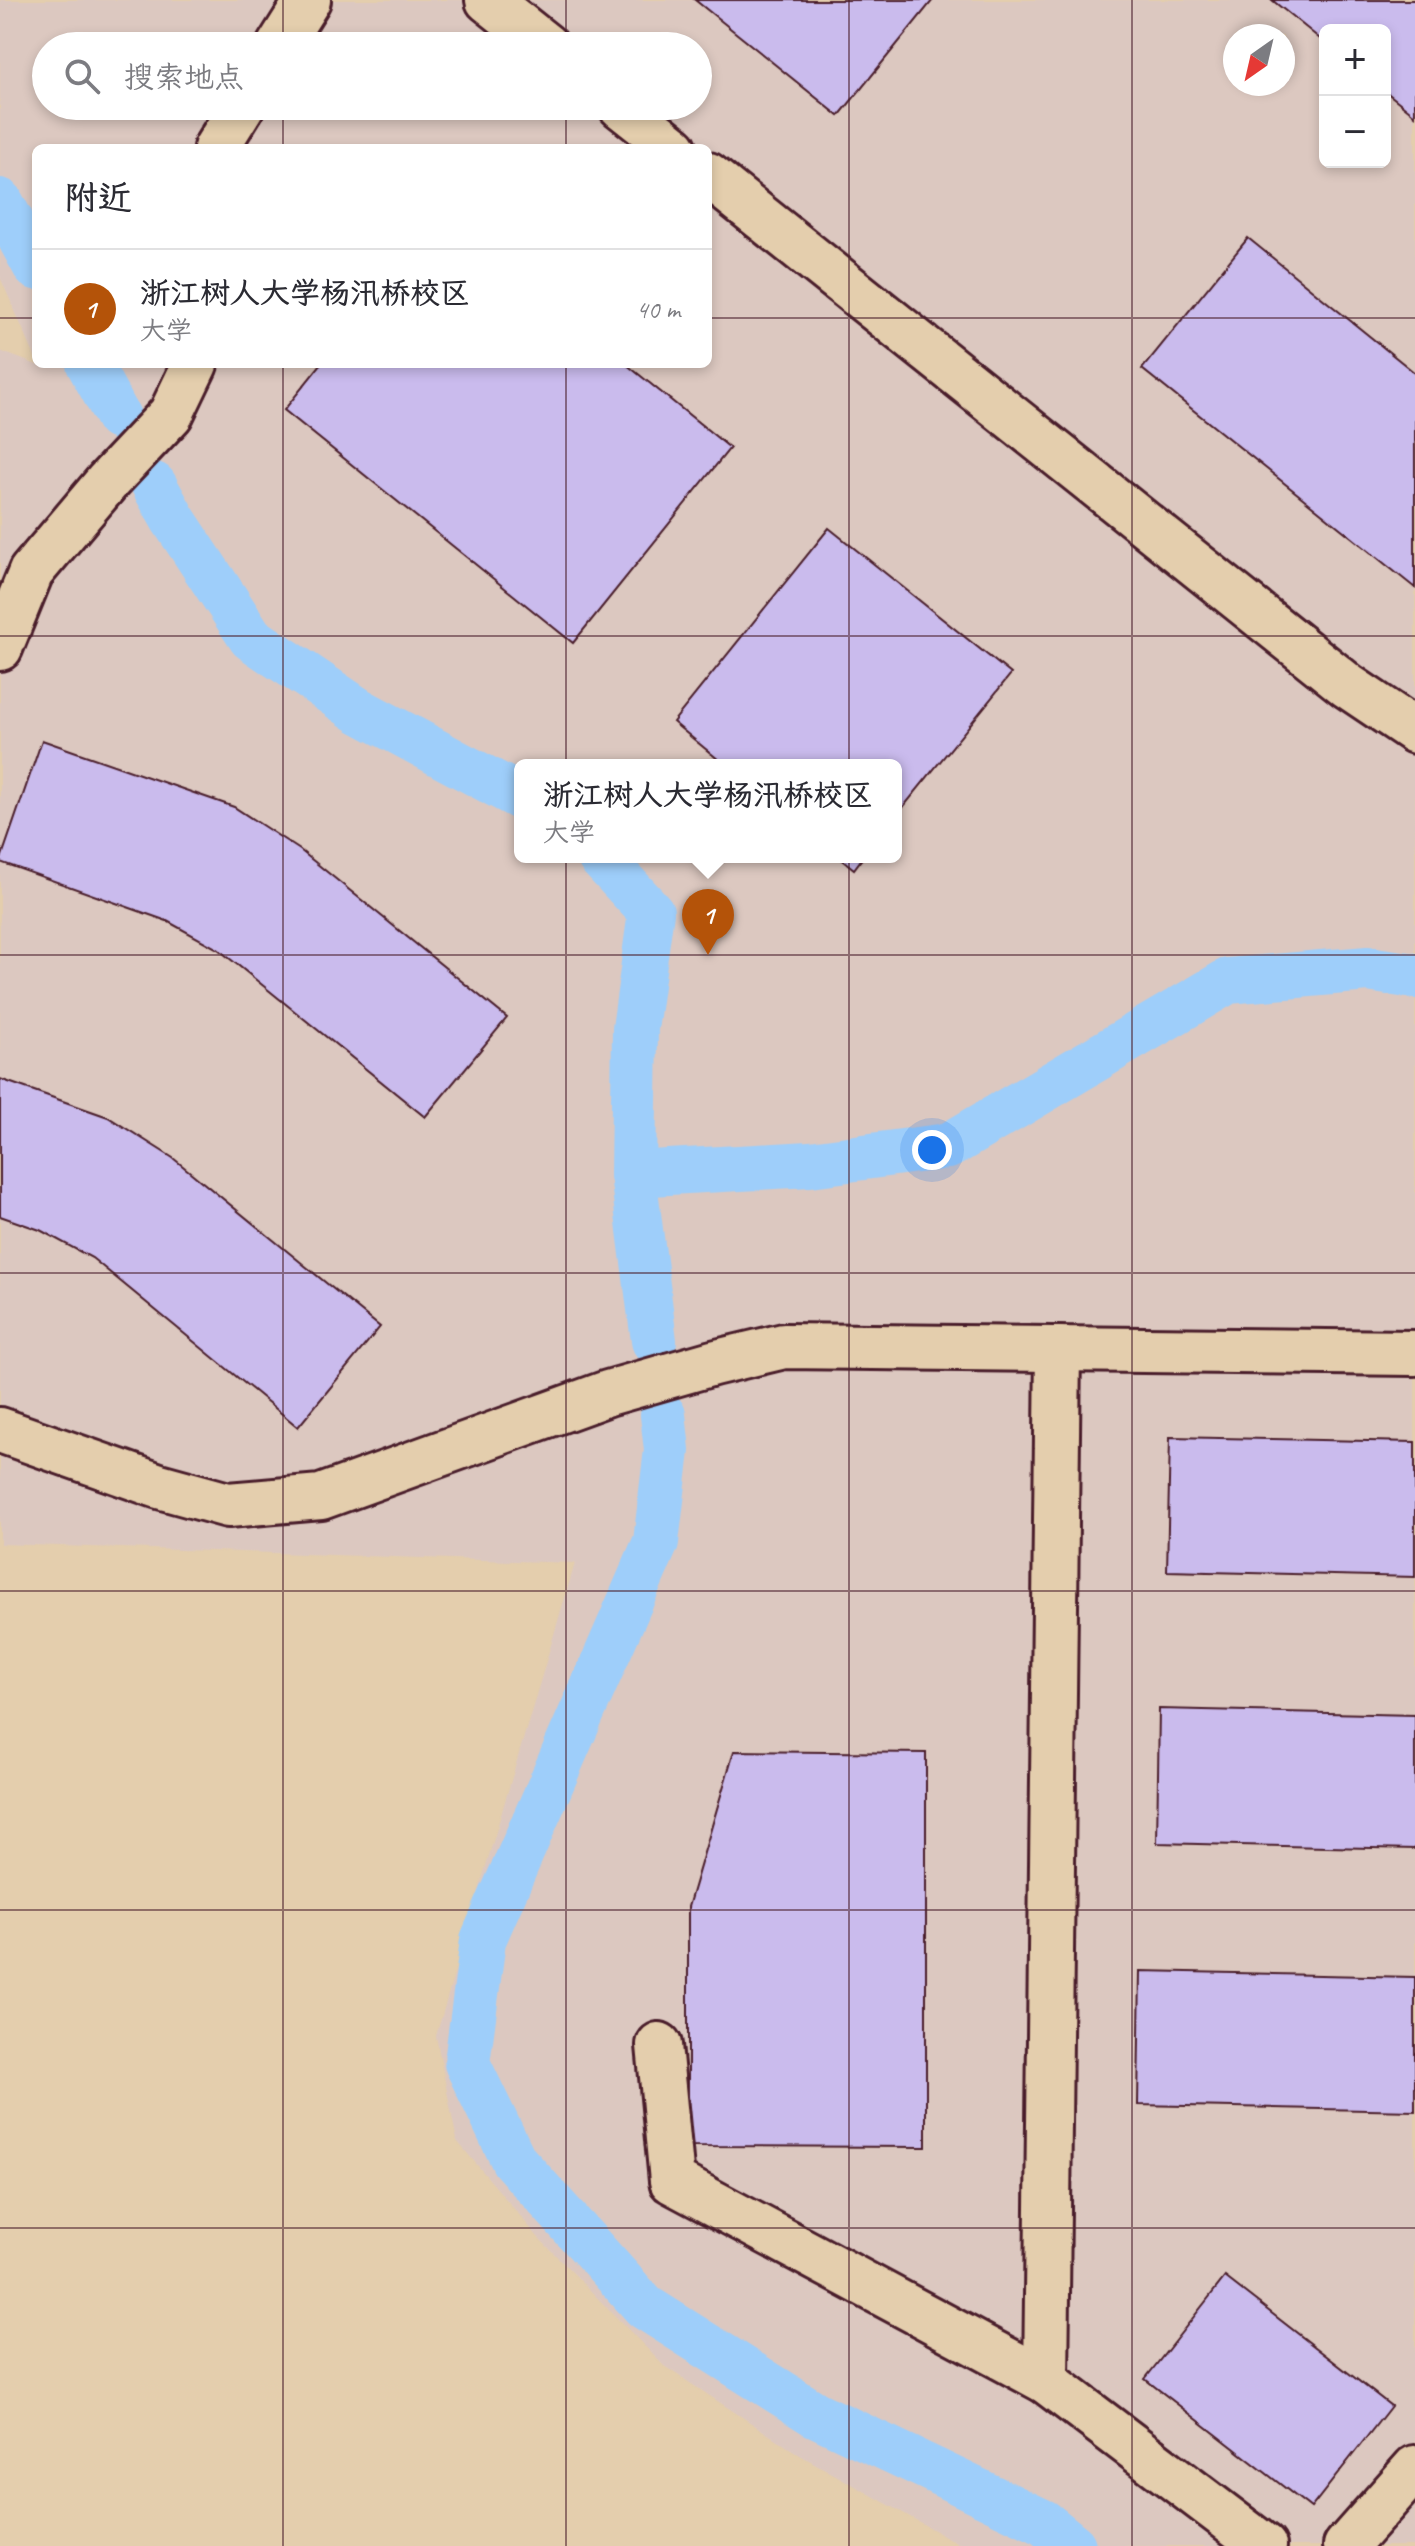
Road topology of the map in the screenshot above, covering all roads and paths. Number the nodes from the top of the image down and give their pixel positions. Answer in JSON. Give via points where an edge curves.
{"nodes":[{"id":1,"x":308,"y":0,"type":"edge"},
{"id":2,"x":488,"y":0,"type":"edge"},
{"id":3,"x":288,"y":32,"type":"edge"},
{"id":4,"x":528,"y":32,"type":"edge"},
{"id":5,"x":233,"y":120,"type":"edge"},
{"id":6,"x":639,"y":120,"type":"edge"},
{"id":7,"x":218,"y":144,"type":"edge"},
{"id":8,"x":669,"y":144,"type":"edge"},
{"id":9,"x":712,"y":178,"type":"edge"},
{"id":10,"x":193,"y":368,"type":"edge"},
{"id":11,"x":0,"y":648,"type":"edge"},
{"id":12,"x":1415,"y":731,"type":"edge"},
{"id":13,"x":1058,"y":1349,"type":"junction"},
{"id":14,"x":1415,"y":1353,"type":"edge"},
{"id":15,"x":0,"y":1430,"type":"edge"},
{"id":16,"x":659,"y":2045,"type":"dead end"},
{"id":17,"x":1046,"y":2381,"type":"junction"},
{"id":18,"x":1415,"y":2468,"type":"edge"},
{"id":19,"x":1264,"y":2546,"type":"edge"},
{"id":20,"x":1346,"y":2546,"type":"edge"}],
"edges":[{"from":1,"to":3,"type":"street"},
{"from":2,"to":4,"type":"street"},
{"from":5,"to":7,"type":"street"},
{"from":6,"to":8,"type":"street"},
{"from":9,"to":12,"type":"street","via":[[1348,686]]},
{"from":10,"to":11,"type":"street","via":[[171,414],[31,572]]},
{"from":13,"to":14,"type":"street"},
{"from":13,"to":15,"type":"street","via":[[784,1346],[608,1393],[321,1497],[228,1505]]},
{"from":13,"to":17,"type":"street"},
{"from":16,"to":17,"type":"street","via":[[672,2181]]},
{"from":17,"to":19,"type":"street"},
{"from":18,"to":20,"type":"street"}]}
